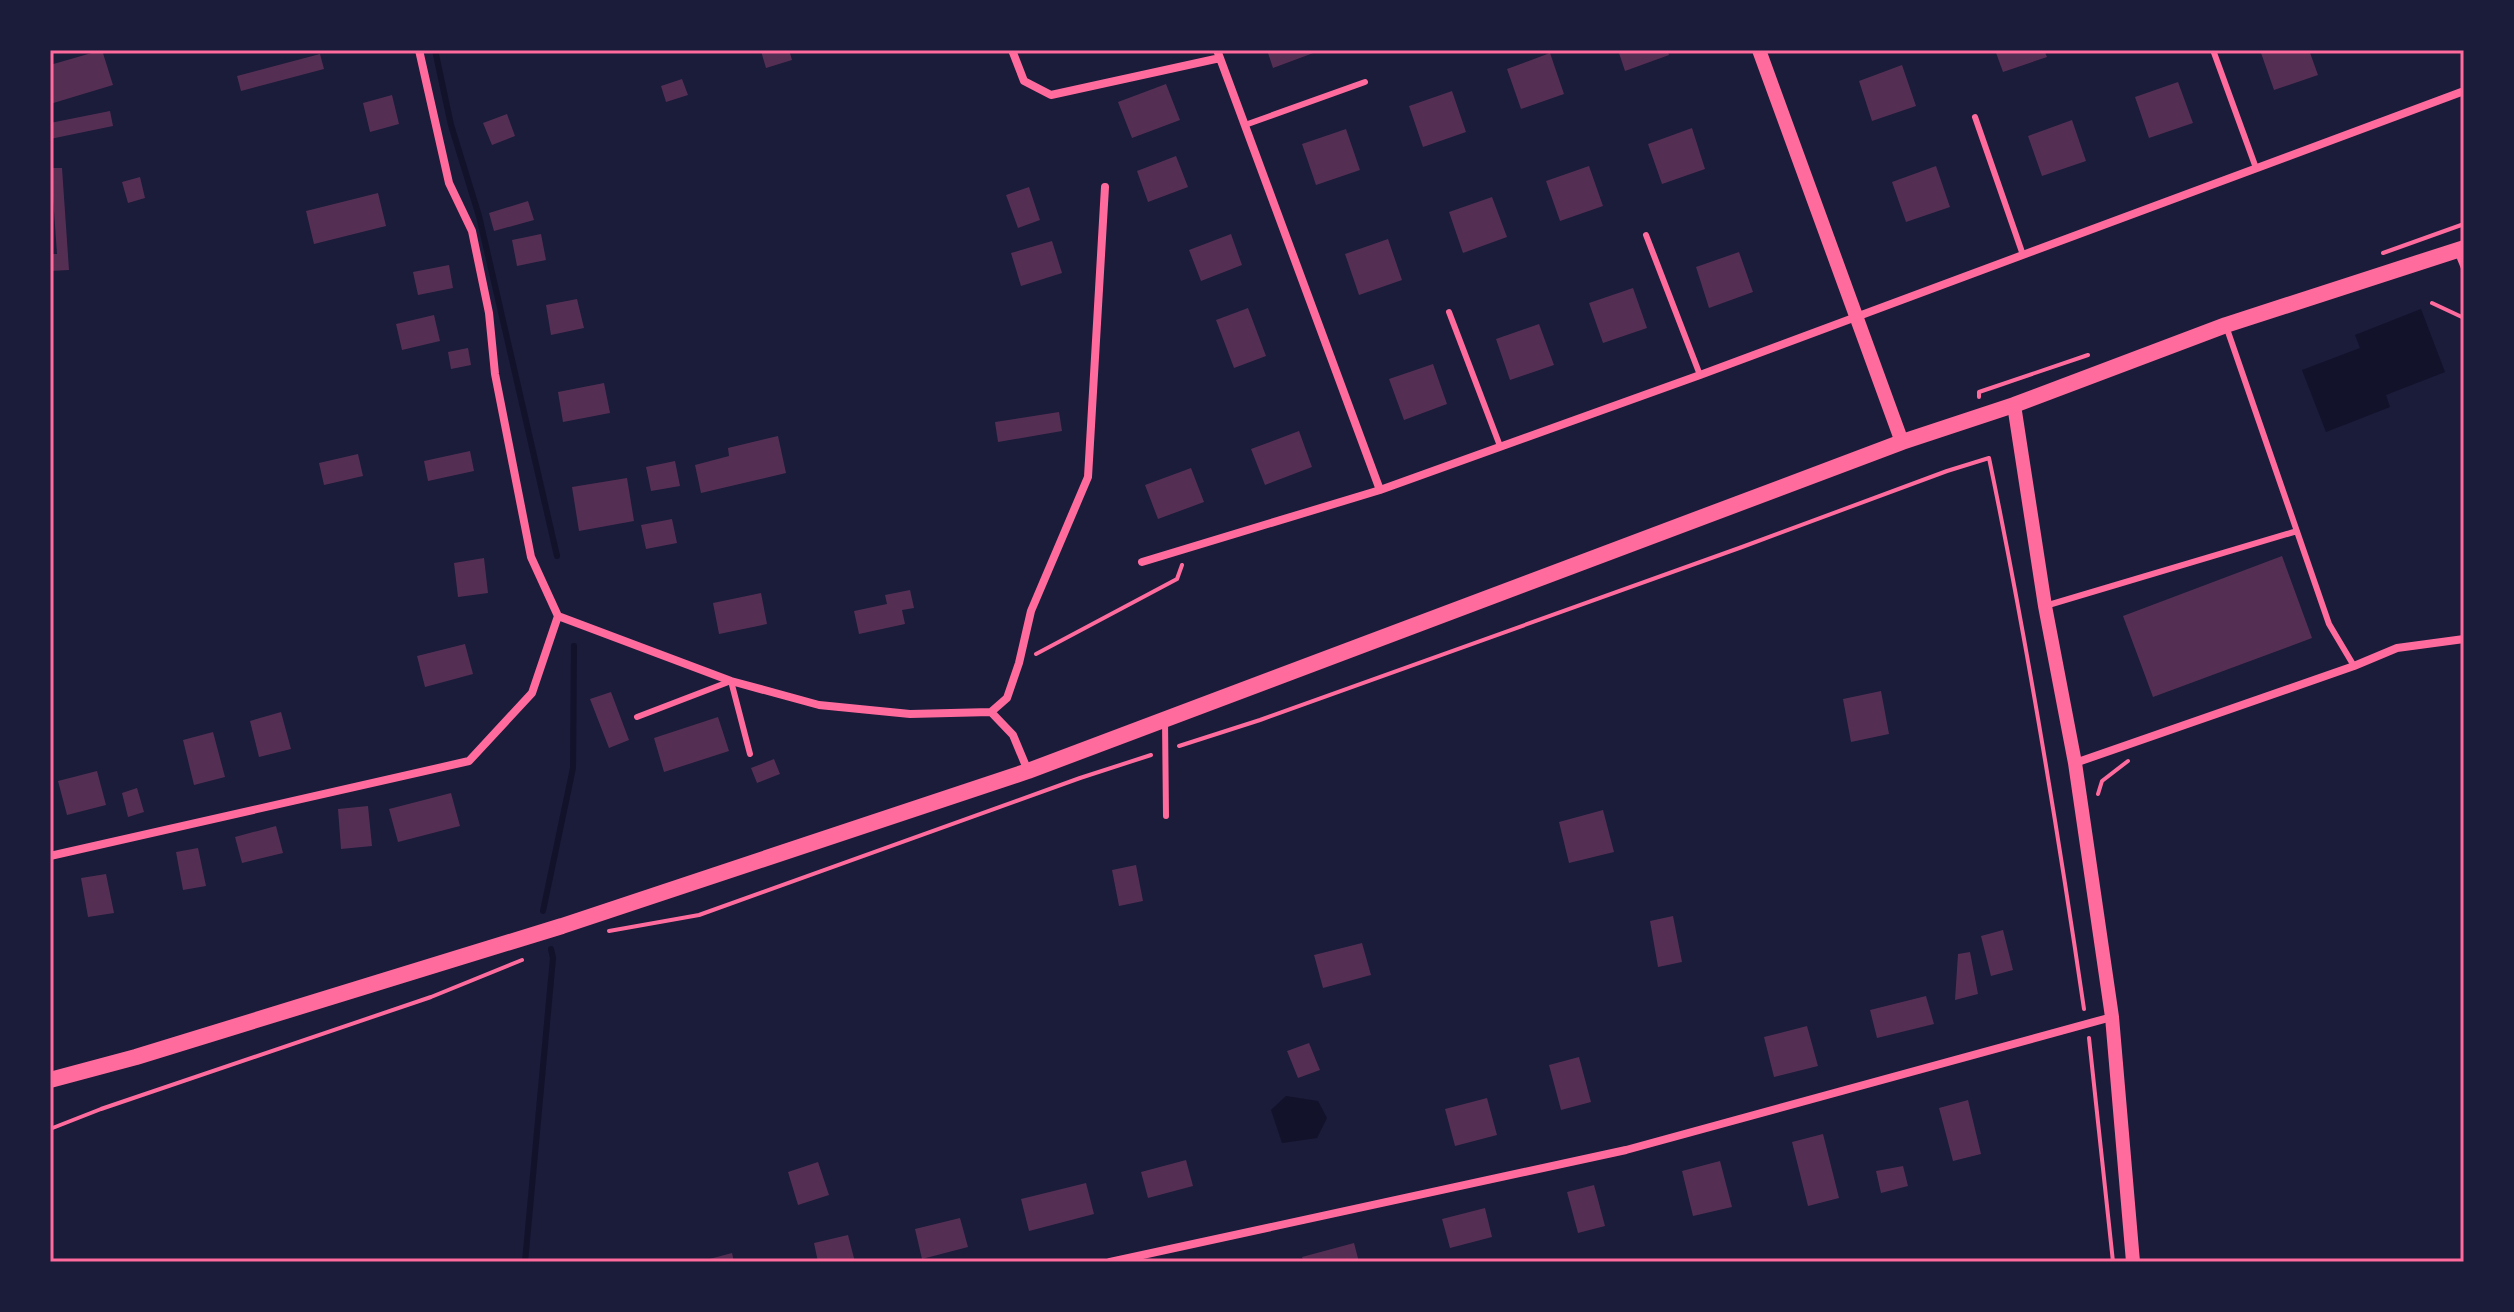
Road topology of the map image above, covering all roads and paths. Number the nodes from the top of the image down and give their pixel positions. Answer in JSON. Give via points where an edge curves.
{"nodes":[{"id":1,"x":419,"y":50,"type":"edge"},
{"id":2,"x":1012,"y":50,"type":"edge"},
{"id":3,"x":1759,"y":50,"type":"edge"},
{"id":4,"x":2213,"y":50,"type":"edge"},
{"id":5,"x":1218,"y":54,"type":"edge"},
{"id":6,"x":1365,"y":82,"type":"dead end"},
{"id":7,"x":2464,"y":91,"type":"edge"},
{"id":8,"x":1975,"y":117,"type":"dead end"},
{"id":9,"x":1245,"y":125,"type":"junction"},
{"id":10,"x":2256,"y":168,"type":"junction"},
{"id":11,"x":1105,"y":187,"type":"dead end"},
{"id":12,"x":1646,"y":235,"type":"dead end"},
{"id":13,"x":2461,"y":249,"type":"edge"},
{"id":14,"x":2023,"y":255,"type":"junction"},
{"id":15,"x":2464,"y":268,"type":"edge"},
{"id":16,"x":2432,"y":303,"type":"dead end"},
{"id":17,"x":1449,"y":312,"type":"dead end"},
{"id":18,"x":1856,"y":317,"type":"junction"},
{"id":19,"x":2464,"y":318,"type":"edge"},
{"id":20,"x":2226,"y":325,"type":"junction"},
{"id":21,"x":1700,"y":375,"type":"junction"},
{"id":22,"x":2014,"y":405,"type":"junction"},
{"id":23,"x":1902,"y":442,"type":"junction"},
{"id":24,"x":1500,"y":446,"type":"junction"},
{"id":25,"x":1380,"y":490,"type":"junction"},
{"id":26,"x":2297,"y":531,"type":"junction"},
{"id":27,"x":1187,"y":547,"type":"junction"},
{"id":28,"x":1142,"y":562,"type":"dead end"},
{"id":29,"x":2045,"y":606,"type":"junction"},
{"id":30,"x":558,"y":616,"type":"junction"},
{"id":31,"x":2464,"y":639,"type":"edge"},
{"id":32,"x":1019,"y":663,"type":"junction"},
{"id":33,"x":2354,"y":666,"type":"junction"},
{"id":34,"x":731,"y":681,"type":"junction"},
{"id":35,"x":991,"y":712,"type":"junction"},
{"id":36,"x":637,"y":717,"type":"dead end"},
{"id":37,"x":1165,"y":720,"type":"junction"},
{"id":38,"x":1165,"y":751,"type":"junction"},
{"id":39,"x":750,"y":754,"type":"dead end"},
{"id":40,"x":2133,"y":757,"type":"dead end"},
{"id":41,"x":2075,"y":763,"type":"junction"},
{"id":42,"x":1028,"y":771,"type":"junction"},
{"id":43,"x":2095,"y":805,"type":"dead end"},
{"id":44,"x":1166,"y":816,"type":"dead end"},
{"id":45,"x":50,"y":856,"type":"edge"},
{"id":46,"x":596,"y":934,"type":"dead end"},
{"id":47,"x":526,"y":958,"type":"dead end"},
{"id":48,"x":2105,"y":967,"type":"junction"},
{"id":49,"x":2079,"y":972,"type":"junction"},
{"id":50,"x":2112,"y":1017,"type":"junction"},
{"id":51,"x":2088,"y":1024,"type":"junction"},
{"id":52,"x":50,"y":1080,"type":"edge"},
{"id":53,"x":50,"y":1129,"type":"edge"},
{"id":54,"x":1110,"y":1262,"type":"edge"},
{"id":55,"x":2113,"y":1262,"type":"edge"},
{"id":56,"x":2133,"y":1262,"type":"edge"}],
"edges":[{"from":1,"to":30,"type":"street","via":[[449,183],[472,231],[531,557]]},
{"from":2,"to":5,"type":"street","via":[[1024,81],[1051,95]]},
{"from":3,"to":18,"type":"street"},
{"from":4,"to":10,"type":"lane"},
{"from":5,"to":9,"type":"street"},
{"from":6,"to":9,"type":"lane"},
{"from":7,"to":10,"type":"street"},
{"from":8,"to":14,"type":"lane"},
{"from":9,"to":25,"type":"street"},
{"from":10,"to":14,"type":"street"},
{"from":11,"to":32,"type":"street","via":[[1088,477],[1031,611]]},
{"from":12,"to":21,"type":"lane"},
{"from":13,"to":15,"type":"lane"},
{"from":13,"to":20,"type":"main road"},
{"from":14,"to":18,"type":"street"},
{"from":16,"to":19,"type":"path"},
{"from":17,"to":24,"type":"lane"},
{"from":18,"to":21,"type":"street"},
{"from":18,"to":23,"type":"street"},
{"from":20,"to":22,"type":"main road"},
{"from":20,"to":26,"type":"lane"},
{"from":21,"to":24,"type":"street"},
{"from":22,"to":23,"type":"main road"},
{"from":22,"to":29,"type":"street"},
{"from":23,"to":37,"type":"main road"},
{"from":24,"to":25,"type":"street"},
{"from":25,"to":27,"type":"street"},
{"from":26,"to":29,"type":"lane"},
{"from":26,"to":33,"type":"lane","via":[[2329,624]]},
{"from":27,"to":28,"type":"street"},
{"from":27,"to":32,"type":"path","via":[[1177,579]]},
{"from":29,"to":41,"type":"street"},
{"from":30,"to":34,"type":"street"},
{"from":30,"to":45,"type":"street","via":[[532,693],[469,761]]},
{"from":31,"to":33,"type":"street","via":[[2397,648]]},
{"from":32,"to":35,"type":"street","via":[[1007,698]]},
{"from":33,"to":41,"type":"street"},
{"from":34,"to":35,"type":"street","via":[[819,705],[910,714]]},
{"from":34,"to":36,"type":"lane"},
{"from":34,"to":39,"type":"lane"},
{"from":35,"to":42,"type":"street","via":[[1013,735]]},
{"from":37,"to":38,"type":"lane"},
{"from":37,"to":42,"type":"main road"},
{"from":38,"to":44,"type":"lane"},
{"from":38,"to":46,"type":"path","via":[[699,915]]},
{"from":38,"to":49,"type":"path","via":[[1989,458],[2013,571]]},
{"from":40,"to":43,"type":"path","via":[[2102,781]]},
{"from":41,"to":48,"type":"street"},
{"from":42,"to":52,"type":"main road","via":[[562,926]]},
{"from":47,"to":53,"type":"path","via":[[431,997]]},
{"from":48,"to":49,"type":"path"},
{"from":48,"to":50,"type":"street"},
{"from":49,"to":51,"type":"path"},
{"from":50,"to":51,"type":"street"},
{"from":50,"to":56,"type":"street"},
{"from":51,"to":54,"type":"street","via":[[1626,1150]]},
{"from":51,"to":55,"type":"path"}]}
